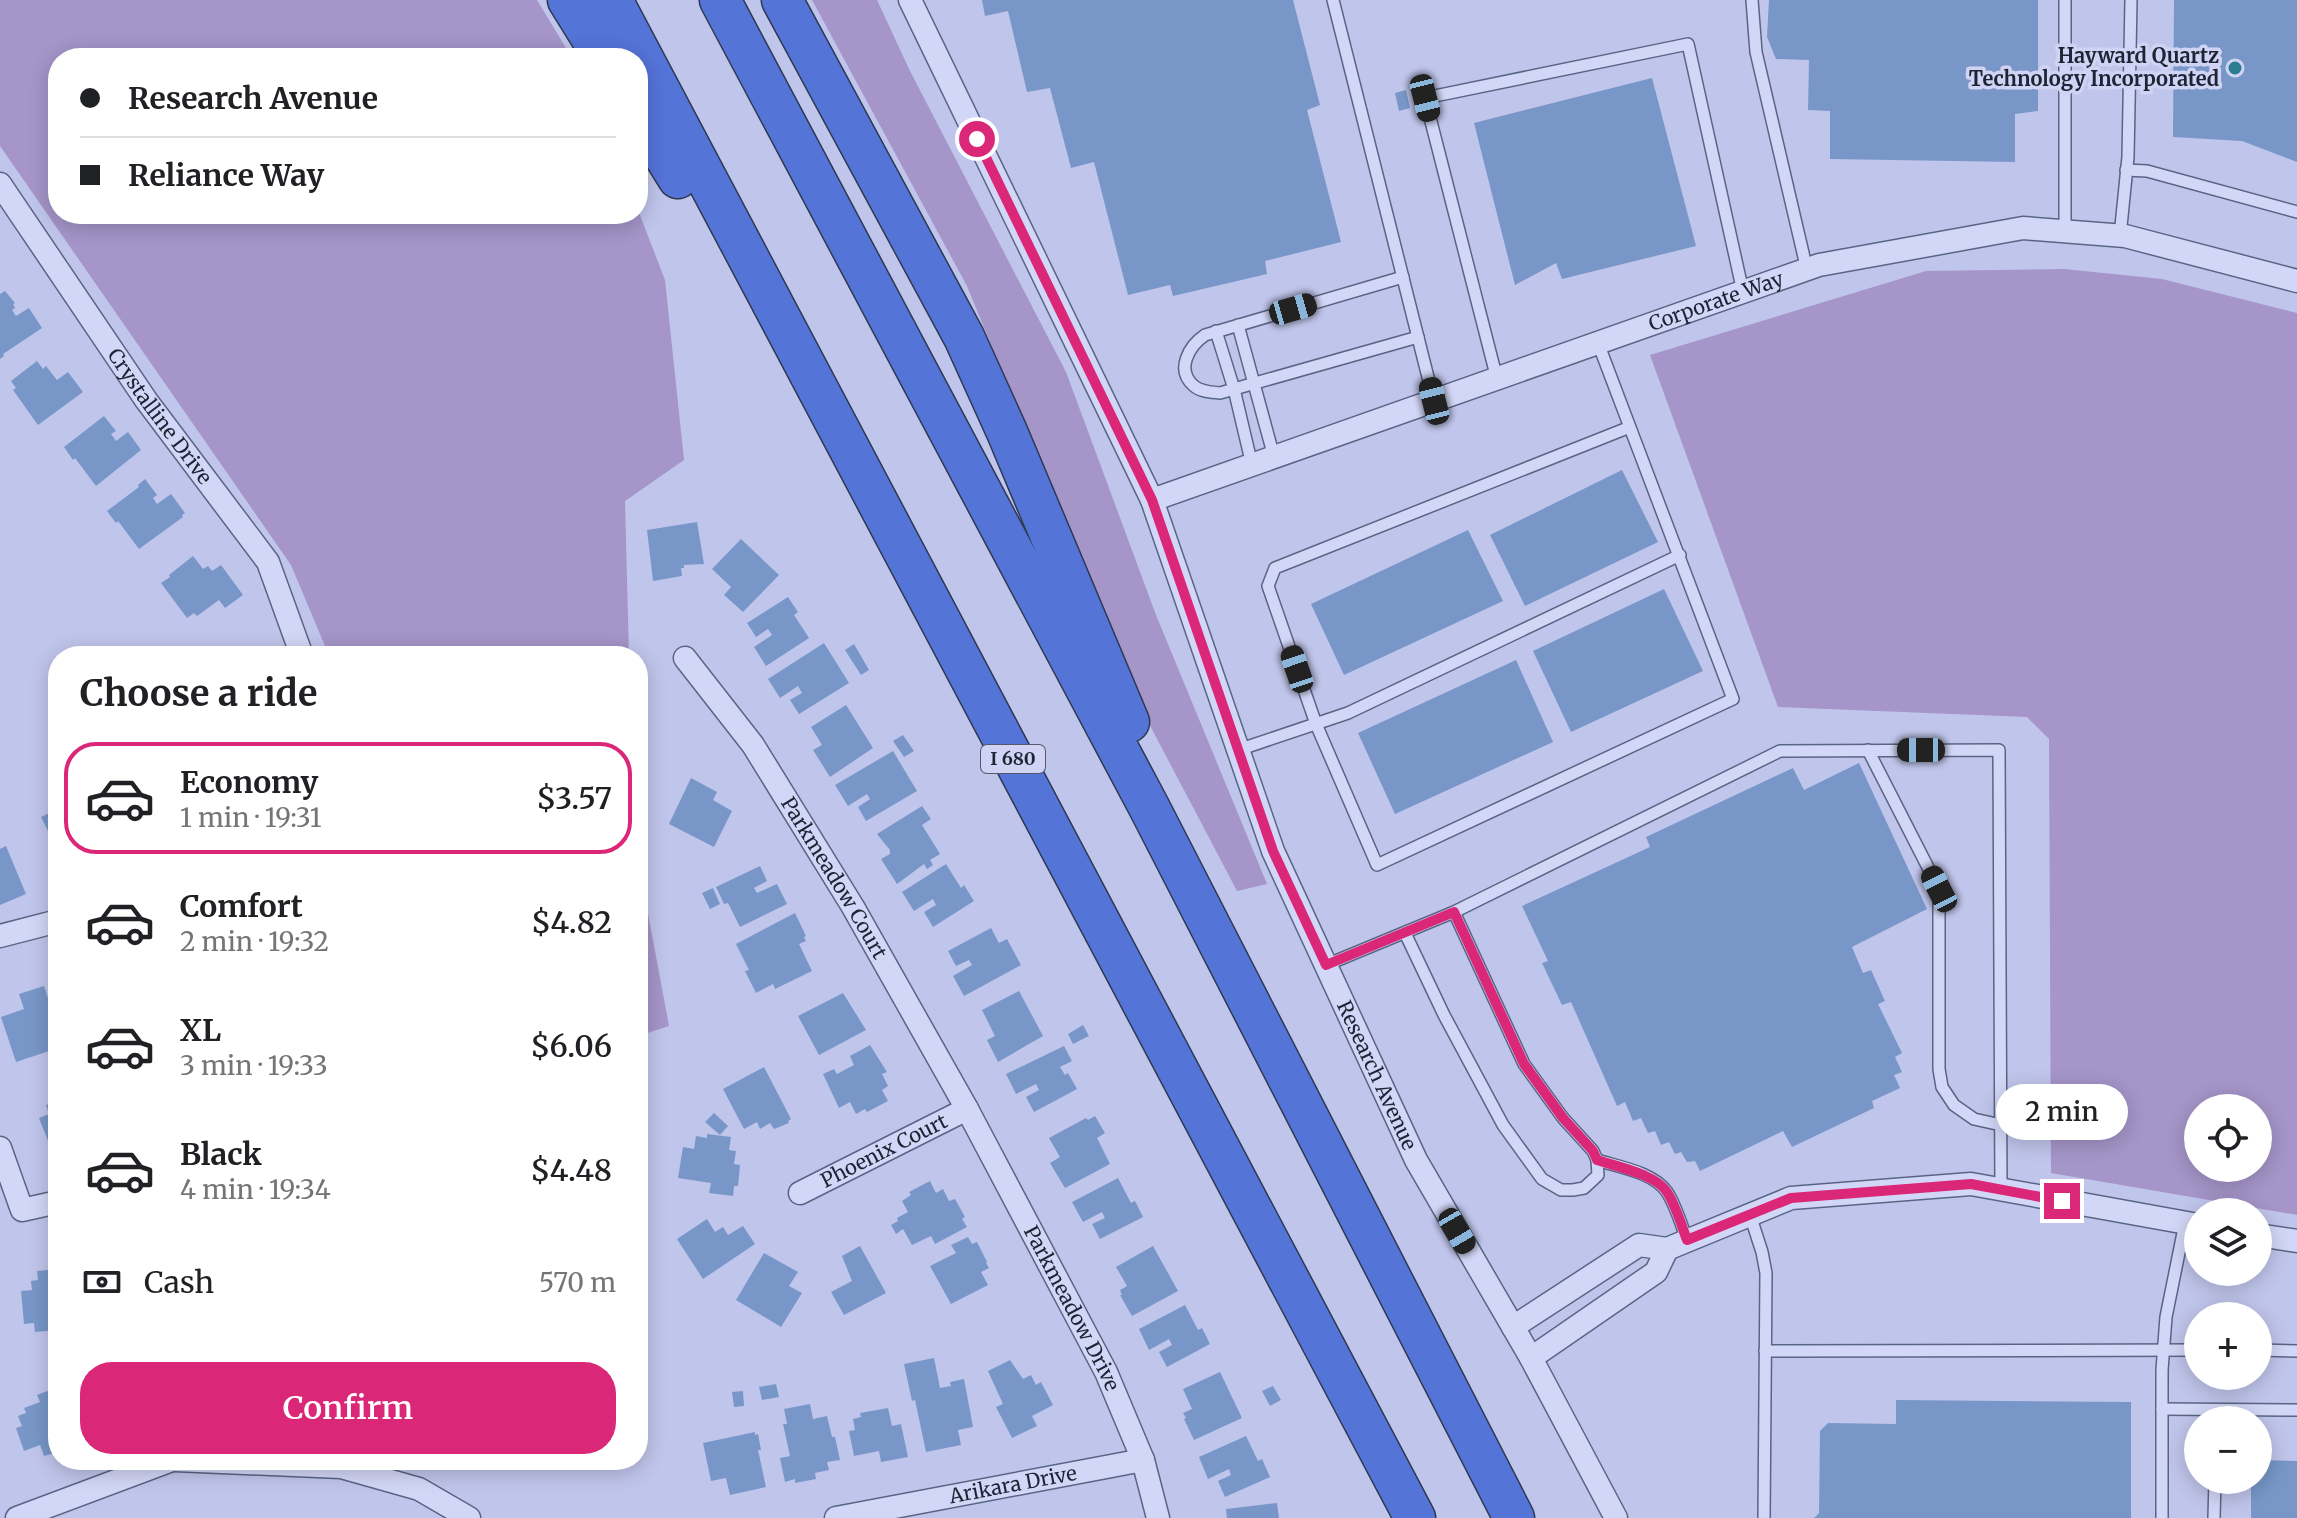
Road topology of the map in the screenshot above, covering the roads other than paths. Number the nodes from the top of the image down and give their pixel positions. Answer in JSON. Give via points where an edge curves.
{"nodes":[{"id":1,"x":568,"y":0,"type":"edge"},
{"id":2,"x":612,"y":0,"type":"edge"},
{"id":3,"x":720,"y":0,"type":"edge"},
{"id":4,"x":784,"y":0,"type":"edge"},
{"id":5,"x":910,"y":0,"type":"edge"},
{"id":6,"x":1333,"y":0,"type":"edge"},
{"id":7,"x":1752,"y":0,"type":"edge"},
{"id":8,"x":2065,"y":0,"type":"edge"},
{"id":9,"x":2131,"y":0,"type":"edge"},
{"id":10,"x":598,"y":48,"type":"edge"},
{"id":11,"x":637,"y":48,"type":"edge"},
{"id":12,"x":648,"y":68,"type":"edge"},
{"id":13,"x":648,"y":129,"type":"edge"},
{"id":14,"x":2126,"y":170,"type":"junction"},
{"id":15,"x":0,"y":184,"type":"edge"},
{"id":16,"x":2297,"y":212,"type":"edge"},
{"id":17,"x":2065,"y":232,"type":"junction"},
{"id":18,"x":2120,"y":236,"type":"junction"},
{"id":19,"x":1807,"y":270,"type":"junction"},
{"id":20,"x":1403,"y":277,"type":"junction"},
{"id":21,"x":2297,"y":281,"type":"edge"},
{"id":22,"x":1743,"y":292,"type":"junction"},
{"id":23,"x":1238,"y":325,"type":"junction"},
{"id":24,"x":1216,"y":331,"type":"junction"},
{"id":25,"x":1418,"y":337,"type":"junction"},
{"id":26,"x":1598,"y":343,"type":"junction"},
{"id":27,"x":1497,"y":379,"type":"junction"},
{"id":28,"x":1255,"y":384,"type":"junction"},
{"id":29,"x":1234,"y":389,"type":"junction"},
{"id":30,"x":1434,"y":401,"type":"junction"},
{"id":31,"x":1630,"y":427,"type":"junction"},
{"id":32,"x":1274,"y":457,"type":"junction"},
{"id":33,"x":857,"y":465,"type":"junction"},
{"id":34,"x":1252,"y":465,"type":"junction"},
{"id":35,"x":1152,"y":500,"type":"junction"},
{"id":36,"x":1680,"y":555,"type":"junction"},
{"id":37,"x":298,"y":646,"type":"edge"},
{"id":38,"x":685,"y":658,"type":"dead end"},
{"id":39,"x":1316,"y":724,"type":"junction"},
{"id":40,"x":1238,"y":750,"type":"junction"},
{"id":41,"x":1868,"y":750,"type":"junction"},
{"id":42,"x":1149,"y":807,"type":"junction"},
{"id":43,"x":1454,"y":912,"type":"junction"},
{"id":44,"x":48,"y":924,"type":"edge"},
{"id":45,"x":1405,"y":933,"type":"junction"},
{"id":46,"x":0,"y":936,"type":"edge"},
{"id":47,"x":1326,"y":965,"type":"junction"},
{"id":48,"x":967,"y":1109,"type":"junction"},
{"id":49,"x":2001,"y":1125,"type":"junction"},
{"id":50,"x":0,"y":1148,"type":"edge"},
{"id":51,"x":1597,"y":1160,"type":"junction"},
{"id":52,"x":2001,"y":1190,"type":"junction"},
{"id":53,"x":800,"y":1193,"type":"dead end"},
{"id":54,"x":48,"y":1204,"type":"edge"},
{"id":55,"x":1750,"y":1215,"type":"junction"},
{"id":56,"x":2184,"y":1223,"type":"edge"},
{"id":57,"x":2272,"y":1237,"type":"edge"},
{"id":58,"x":2297,"y":1241,"type":"edge"},
{"id":59,"x":1677,"y":1244,"type":"junction"},
{"id":60,"x":2184,"y":1253,"type":"edge"},
{"id":61,"x":1513,"y":1327,"type":"junction"},
{"id":62,"x":2164,"y":1350,"type":"junction"},
{"id":63,"x":2184,"y":1350,"type":"edge"},
{"id":64,"x":2272,"y":1350,"type":"edge"},
{"id":65,"x":1765,"y":1351,"type":"junction"},
{"id":66,"x":2297,"y":1351,"type":"edge"},
{"id":67,"x":1531,"y":1358,"type":"junction"},
{"id":68,"x":2162,"y":1409,"type":"junction"},
{"id":69,"x":2297,"y":1410,"type":"edge"},
{"id":70,"x":2184,"y":1411,"type":"edge"},
{"id":71,"x":2272,"y":1412,"type":"edge"},
{"id":72,"x":1143,"y":1460,"type":"junction"},
{"id":73,"x":147,"y":1470,"type":"edge"},
{"id":74,"x":360,"y":1470,"type":"edge"},
{"id":75,"x":2215,"y":1494,"type":"edge"},
{"id":76,"x":17,"y":1518,"type":"edge"},
{"id":77,"x":469,"y":1518,"type":"edge"},
{"id":78,"x":836,"y":1518,"type":"edge"},
{"id":79,"x":1158,"y":1518,"type":"edge"},
{"id":80,"x":1415,"y":1518,"type":"edge"},
{"id":81,"x":1514,"y":1518,"type":"edge"},
{"id":82,"x":1616,"y":1518,"type":"edge"},
{"id":83,"x":1764,"y":1518,"type":"edge"},
{"id":84,"x":2162,"y":1518,"type":"edge"},
{"id":85,"x":2214,"y":1518,"type":"edge"}],
"edges":[{"from":1,"to":10,"type":"highway"},
{"from":2,"to":11,"type":"highway","number":"I 680"},
{"from":3,"to":42,"type":"highway"},
{"from":4,"to":42,"type":"highway","via":[[964,337],[1007,432],[1127,716],[1142,758]]},
{"from":5,"to":35,"type":"street","name":"Research Avenue"},
{"from":6,"to":20,"type":"lane"},
{"from":7,"to":19,"type":"lane","via":[[1756,52]]},
{"from":8,"to":17,"type":"lane"},
{"from":9,"to":14,"type":"lane"},
{"from":12,"to":33,"type":"highway","number":"I 680"},
{"from":13,"to":33,"type":"highway"},
{"from":14,"to":16,"type":"lane","via":[[2147,171]]},
{"from":14,"to":18,"type":"lane"},
{"from":15,"to":37,"type":"street","name":"Crystalline Drive","via":[[146,400],[268,562]]},
{"from":17,"to":18,"type":"street","name":"Corporate Way"},
{"from":17,"to":19,"type":"street","name":"Corporate Way","via":[[2023,228]]},
{"from":18,"to":21,"type":"street","name":"Corporate Way"},
{"from":19,"to":22,"type":"street","name":"Corporate Way"},
{"from":20,"to":23,"type":"lane"},
{"from":20,"to":25,"type":"lane"},
{"from":22,"to":26,"type":"street","name":"Corporate Way"},
{"from":22,"to":27,"type":"lane","via":[[1688,44],[1425,98]]},
{"from":23,"to":24,"type":"lane"},
{"from":23,"to":28,"type":"lane"},
{"from":24,"to":29,"type":"lane"},
{"from":24,"to":29,"type":"lane","via":[[1195,342],[1186,359],[1187,378],[1203,391]]},
{"from":25,"to":28,"type":"lane"},
{"from":25,"to":30,"type":"lane"},
{"from":26,"to":27,"type":"street","name":"Corporate Way"},
{"from":26,"to":31,"type":"lane"},
{"from":27,"to":30,"type":"street","name":"Corporate Way"},
{"from":28,"to":29,"type":"lane"},
{"from":28,"to":32,"type":"lane"},
{"from":29,"to":34,"type":"lane"},
{"from":30,"to":32,"type":"street","name":"Corporate Way"},
{"from":31,"to":36,"type":"lane"},
{"from":31,"to":39,"type":"lane","via":[[1275,568],[1268,586]]},
{"from":32,"to":34,"type":"street","name":"Corporate Way"},
{"from":33,"to":80,"type":"highway","number":"I 680"},
{"from":34,"to":35,"type":"street","name":"Corporate Way"},
{"from":35,"to":40,"type":"street","name":"Research Avenue"},
{"from":36,"to":39,"type":"lane"},
{"from":36,"to":39,"type":"lane","via":[[1733,699],[1377,865]]},
{"from":38,"to":48,"type":"street","name":"Parkmeadow Court","via":[[761,758]]},
{"from":39,"to":40,"type":"lane"},
{"from":40,"to":47,"type":"street","name":"Research Avenue","via":[[1273,851]]},
{"from":41,"to":43,"type":"lane","via":[[1780,751]]},
{"from":41,"to":49,"type":"lane","via":[[1939,889],[1942,1087],[1954,1105],[1974,1119]]},
{"from":41,"to":49,"type":"lane","via":[[1999,750]]},
{"from":42,"to":81,"type":"highway"},
{"from":43,"to":45,"type":"lane"},
{"from":43,"to":51,"type":"lane","via":[[1524,1064]]},
{"from":44,"to":46,"type":"street"},
{"from":45,"to":47,"type":"lane"},
{"from":45,"to":51,"type":"lane","via":[[1503,1125],[1542,1179],[1561,1190],[1584,1188],[1598,1175]]},
{"from":47,"to":61,"type":"street","name":"Research Avenue","via":[[1416,1160]]},
{"from":48,"to":53,"type":"street","name":"Phoenix Court"},
{"from":48,"to":72,"type":"street","name":"Parkmeadow Drive","via":[[1106,1372]]},
{"from":49,"to":52,"type":"lane"},
{"from":50,"to":54,"type":"street","via":[[22,1210]]},
{"from":51,"to":59,"type":"lane","via":[[1634,1171],[1665,1189]]},
{"from":52,"to":55,"type":"street","via":[[1971,1184],[1791,1198]]},
{"from":52,"to":56,"type":"street"},
{"from":55,"to":59,"type":"street"},
{"from":55,"to":65,"type":"lane","via":[[1766,1273]]},
{"from":57,"to":58,"type":"street"},
{"from":59,"to":61,"type":"street","via":[[1639,1245]]},
{"from":59,"to":67,"type":"street","via":[[1656,1272]]},
{"from":60,"to":62,"type":"lane","via":[[2166,1317]]},
{"from":61,"to":67,"type":"street","name":"Research Avenue"},
{"from":62,"to":63,"type":"lane"},
{"from":62,"to":65,"type":"lane"},
{"from":62,"to":68,"type":"lane"},
{"from":64,"to":66,"type":"lane"},
{"from":65,"to":83,"type":"lane"},
{"from":67,"to":82,"type":"street","name":"Research Avenue"},
{"from":68,"to":70,"type":"lane"},
{"from":68,"to":84,"type":"lane"},
{"from":69,"to":71,"type":"lane"},
{"from":72,"to":78,"type":"street","name":"Arikara Drive"},
{"from":72,"to":79,"type":"street","name":"Parkmeadow Drive"},
{"from":73,"to":76,"type":"street"},
{"from":74,"to":77,"type":"street","via":[[419,1489]]},
{"from":75,"to":85,"type":"lane"}]}
